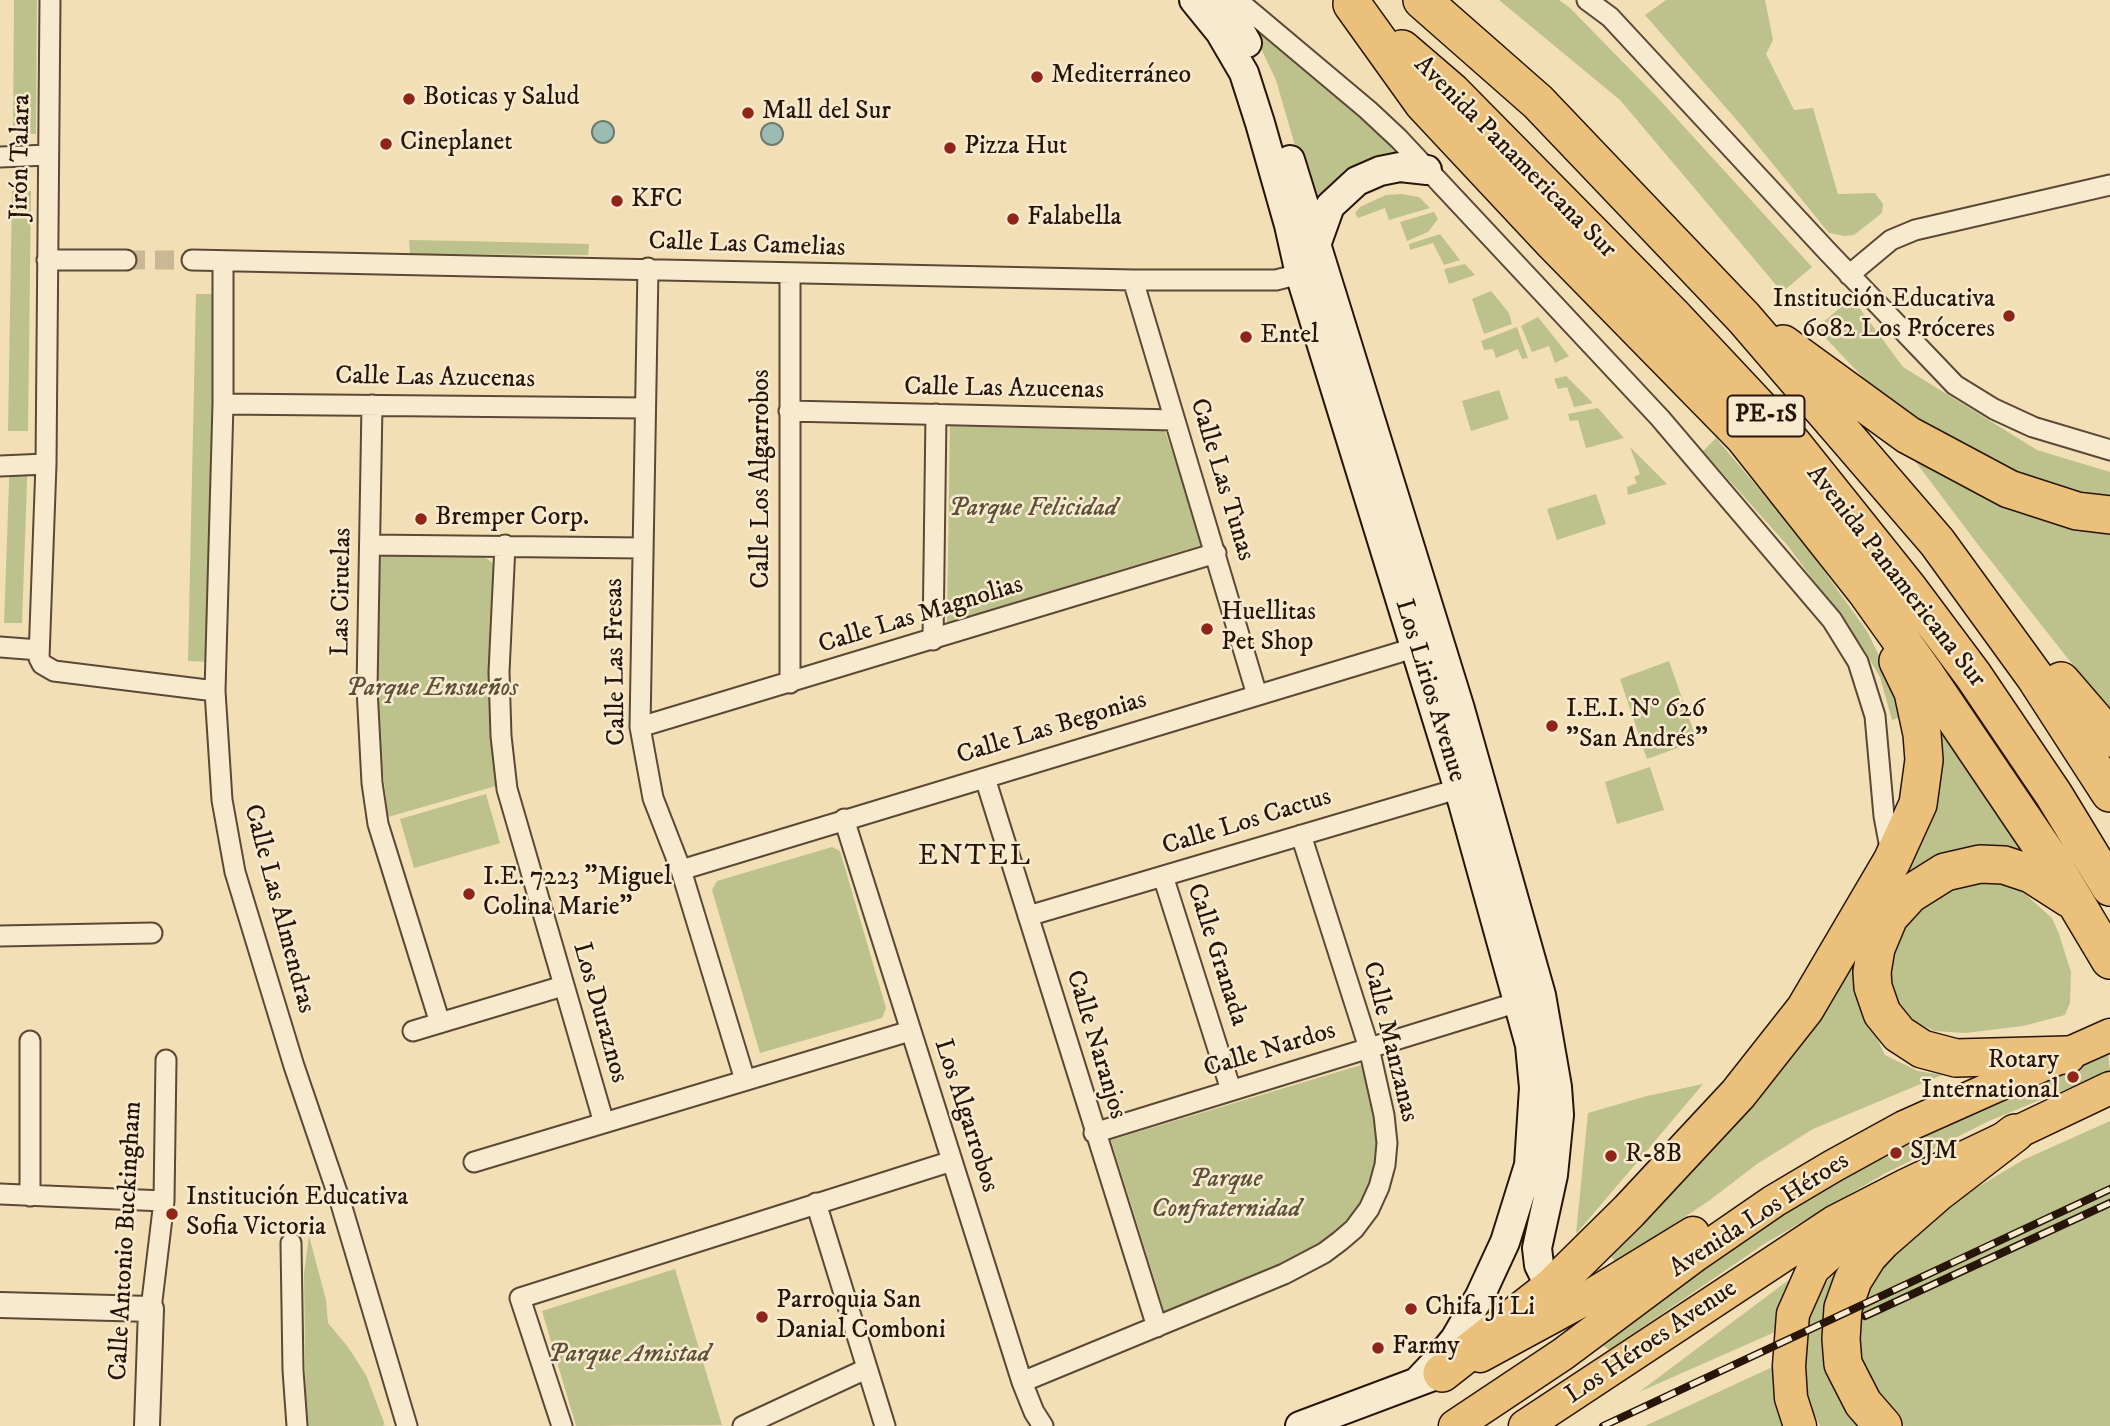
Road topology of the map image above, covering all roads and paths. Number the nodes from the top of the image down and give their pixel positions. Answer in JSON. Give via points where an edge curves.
{"nodes":[{"id":1,"x":50,"y":0,"type":"edge"},
{"id":2,"x":1194,"y":0,"type":"edge"},
{"id":3,"x":1219,"y":0,"type":"edge"},
{"id":4,"x":1237,"y":0,"type":"edge"},
{"id":5,"x":1422,"y":0,"type":"edge"},
{"id":6,"x":1587,"y":0,"type":"edge"},
{"id":7,"x":1349,"y":2,"type":"edge"},
{"id":8,"x":48,"y":155,"type":"junction"},
{"id":9,"x":0,"y":158,"type":"edge"},
{"id":10,"x":1427,"y":170,"type":"junction"},
{"id":11,"x":2110,"y":185,"type":"edge"},
{"id":12,"x":1316,"y":245,"type":"junction"},
{"id":13,"x":47,"y":260,"type":"junction"},
{"id":14,"x":126,"y":260,"type":"tunnel mouth"},
{"id":15,"x":192,"y":260,"type":"tunnel mouth"},
{"id":16,"x":223,"y":261,"type":"junction"},
{"id":17,"x":648,"y":268,"type":"junction"},
{"id":18,"x":790,"y":274,"type":"junction"},
{"id":19,"x":1300,"y":274,"type":"junction"},
{"id":20,"x":1849,"y":275,"type":"junction"},
{"id":21,"x":1133,"y":280,"type":"junction"},
{"id":22,"x":1744,"y":318,"type":"junction"},
{"id":23,"x":223,"y":404,"type":"junction"},
{"id":24,"x":372,"y":405,"type":"junction"},
{"id":25,"x":645,"y":408,"type":"junction"},
{"id":26,"x":789,"y":411,"type":"junction"},
{"id":27,"x":936,"y":414,"type":"junction"},
{"id":28,"x":1174,"y":420,"type":"junction"},
{"id":29,"x":2110,"y":450,"type":"edge"},
{"id":30,"x":46,"y":464,"type":"junction"},
{"id":31,"x":0,"y":467,"type":"edge"},
{"id":32,"x":2110,"y":515,"type":"edge"},
{"id":33,"x":1937,"y":542,"type":"junction"},
{"id":34,"x":370,"y":544,"type":"junction"},
{"id":35,"x":505,"y":545,"type":"junction"},
{"id":36,"x":642,"y":548,"type":"junction"},
{"id":37,"x":1216,"y":553,"type":"junction"},
{"id":38,"x":1864,"y":590,"type":"junction"},
{"id":39,"x":933,"y":640,"type":"junction"},
{"id":40,"x":1428,"y":644,"type":"junction"},
{"id":41,"x":0,"y":647,"type":"edge"},
{"id":42,"x":39,"y":650,"type":"junction"},
{"id":43,"x":790,"y":683,"type":"junction"},
{"id":44,"x":215,"y":691,"type":"junction"},
{"id":45,"x":1257,"y":695,"type":"junction"},
{"id":46,"x":640,"y":727,"type":"junction"},
{"id":47,"x":2110,"y":738,"type":"edge"},
{"id":48,"x":985,"y":778,"type":"junction"},
{"id":49,"x":1470,"y":785,"type":"junction"},
{"id":50,"x":2110,"y":793,"type":"edge"},
{"id":51,"x":844,"y":819,"type":"junction"},
{"id":52,"x":1301,"y":835,"type":"junction"},
{"id":53,"x":1892,"y":861,"type":"junction"},
{"id":54,"x":681,"y":870,"type":"junction"},
{"id":55,"x":1163,"y":876,"type":"junction"},
{"id":56,"x":2110,"y":887,"type":"edge"},
{"id":57,"x":2080,"y":908,"type":"junction"},
{"id":58,"x":1028,"y":916,"type":"junction"},
{"id":59,"x":152,"y":933,"type":"dead end"},
{"id":60,"x":0,"y":936,"type":"edge"},
{"id":61,"x":2110,"y":960,"type":"edge"},
{"id":62,"x":563,"y":986,"type":"junction"},
{"id":63,"x":1530,"y":999,"type":"junction"},
{"id":64,"x":440,"y":1023,"type":"junction"},
{"id":65,"x":413,"y":1031,"type":"dead end"},
{"id":66,"x":910,"y":1031,"type":"junction"},
{"id":67,"x":30,"y":1041,"type":"dead end"},
{"id":68,"x":2091,"y":1044,"type":"edge"},
{"id":69,"x":1368,"y":1048,"type":"junction"},
{"id":70,"x":166,"y":1060,"type":"dead end"},
{"id":71,"x":745,"y":1080,"type":"junction"},
{"id":72,"x":2110,"y":1088,"type":"edge"},
{"id":73,"x":1231,"y":1090,"type":"junction"},
{"id":74,"x":604,"y":1123,"type":"junction"},
{"id":75,"x":1094,"y":1133,"type":"junction"},
{"id":76,"x":2015,"y":1133,"type":"junction"},
{"id":77,"x":952,"y":1161,"type":"junction"},
{"id":78,"x":474,"y":1162,"type":"dead end"},
{"id":79,"x":1833,"y":1166,"type":"junction"},
{"id":80,"x":1904,"y":1186,"type":"junction"},
{"id":81,"x":0,"y":1194,"type":"edge"},
{"id":82,"x":30,"y":1196,"type":"junction"},
{"id":83,"x":164,"y":1201,"type":"junction"},
{"id":84,"x":816,"y":1203,"type":"junction"},
{"id":85,"x":291,"y":1243,"type":"dead end"},
{"id":86,"x":1553,"y":1286,"type":"junction"},
{"id":87,"x":1587,"y":1298,"type":"junction"},
{"id":88,"x":0,"y":1305,"type":"edge"},
{"id":89,"x":151,"y":1309,"type":"junction"},
{"id":90,"x":1157,"y":1327,"type":"junction"},
{"id":91,"x":866,"y":1369,"type":"junction"},
{"id":92,"x":1430,"y":1377,"type":"junction"},
{"id":93,"x":1022,"y":1382,"type":"junction"},
{"id":94,"x":147,"y":1426,"type":"edge"},
{"id":95,"x":297,"y":1426,"type":"edge"},
{"id":96,"x":407,"y":1426,"type":"edge"},
{"id":97,"x":562,"y":1426,"type":"edge"},
{"id":98,"x":743,"y":1426,"type":"edge"},
{"id":99,"x":885,"y":1426,"type":"edge"},
{"id":100,"x":1043,"y":1426,"type":"edge"},
{"id":101,"x":1300,"y":1426,"type":"edge"},
{"id":102,"x":1455,"y":1426,"type":"edge"},
{"id":103,"x":1525,"y":1426,"type":"edge"},
{"id":104,"x":1800,"y":1426,"type":"edge"},
{"id":105,"x":1883,"y":1426,"type":"edge"}],
"edges":[{"from":1,"to":8,"type":"street","name":"Jirón Talara"},
{"from":2,"to":19,"type":"main road","name":"Los Lirios Avenue","via":[[1244,73]]},
{"from":3,"to":12,"type":"main road","name":"Los Lirios Avenue","via":[[1260,68]]},
{"from":4,"to":10,"type":"street","via":[[1368,110]]},
{"from":5,"to":22,"type":"highway","name":"Avenida Panamericana Sur","number":"PE-1S","via":[[1538,102]]},
{"from":6,"to":20,"type":"street","via":[[1610,17]]},
{"from":7,"to":38,"type":"highway","via":[[1423,103],[1744,437]]},
{"from":7,"to":56,"type":"highway","name":"Avenida Panamericana Sur","number":"PE-1S","via":[[1452,92],[1792,443],[1973,676]]},
{"from":8,"to":9,"type":"street"},
{"from":8,"to":13,"type":"street","name":"Jirón Talara"},
{"from":10,"to":12,"type":"main road","via":[[1400,167],[1357,181],[1330,206]]},
{"from":10,"to":53,"type":"street","via":[[1660,418],[1832,620],[1858,662],[1875,716]]},
{"from":11,"to":20,"type":"street","via":[[1915,230],[1891,240]]},
{"from":12,"to":40,"type":"main road","name":"Los Lirios Avenue"},
{"from":13,"to":14,"type":"street"},
{"from":13,"to":30,"type":"street","name":"Jirón Talara"},
{"from":15,"to":16,"type":"street","name":"Calle Las Camelias"},
{"from":16,"to":17,"type":"street","name":"Calle Las Camelias"},
{"from":16,"to":23,"type":"street","name":"Calle Las Almendras"},
{"from":17,"to":18,"type":"street","name":"Calle Las Camelias"},
{"from":17,"to":25,"type":"street","name":"Calle Las Fresas"},
{"from":18,"to":21,"type":"street","name":"Calle Las Camelias"},
{"from":18,"to":26,"type":"street","name":"Calle Los Algarrobos"},
{"from":19,"to":21,"type":"street","name":"Calle Las Camelias","via":[[1276,280]]},
{"from":19,"to":40,"type":"main road","name":"Los Lirios Avenue"},
{"from":20,"to":29,"type":"street","via":[[1955,385],[2033,427]]},
{"from":21,"to":28,"type":"street","name":"Calle Las Tunas"},
{"from":22,"to":32,"type":"highway","via":[[1908,435],[2009,489],[2077,511]]},
{"from":22,"to":33,"type":"highway","name":"Avenida Panamericana Sur","number":"PE-1S"},
{"from":23,"to":24,"type":"street","name":"Calle Las Azucenas"},
{"from":23,"to":44,"type":"street","name":"Calle Las Almendras"},
{"from":24,"to":25,"type":"street","name":"Calle Las Azucenas"},
{"from":24,"to":34,"type":"street","name":"Las Ciruelas"},
{"from":25,"to":36,"type":"street","name":"Calle Las Fresas"},
{"from":26,"to":27,"type":"street","name":"Calle Las Azucenas"},
{"from":26,"to":43,"type":"street","name":"Calle Los Algarrobos"},
{"from":27,"to":28,"type":"street","name":"Calle Las Azucenas"},
{"from":27,"to":39,"type":"street"},
{"from":28,"to":37,"type":"street","name":"Calle Las Tunas"},
{"from":30,"to":31,"type":"street"},
{"from":30,"to":42,"type":"street","name":"Jirón Talara"},
{"from":33,"to":47,"type":"highway"},
{"from":33,"to":50,"type":"highway","name":"Avenida Panamericana Sur","number":"PE-1S","via":[[2035,677]]},
{"from":34,"to":35,"type":"street"},
{"from":34,"to":64,"type":"street","name":"Las Ciruelas","via":[[367,689],[374,800]]},
{"from":35,"to":36,"type":"street"},
{"from":35,"to":62,"type":"street","name":"Los Duraznos","via":[[499,672],[507,789]]},
{"from":36,"to":46,"type":"street","name":"Calle Las Fresas"},
{"from":37,"to":39,"type":"street","name":"Calle Las Magnolias"},
{"from":37,"to":45,"type":"street","name":"Calle Las Tunas"},
{"from":38,"to":53,"type":"highway","via":[[1913,692],[1922,734],[1924,761],[1918,804]]},
{"from":38,"to":57,"type":"highway","via":[[1983,758]]},
{"from":39,"to":43,"type":"street","name":"Calle Las Magnolias"},
{"from":40,"to":45,"type":"street","name":"Calle Las Begonias"},
{"from":40,"to":49,"type":"main road","name":"Los Lirios Avenue"},
{"from":41,"to":42,"type":"street"},
{"from":42,"to":44,"type":"street","via":[[42,664],[54,671]]},
{"from":43,"to":46,"type":"street","name":"Calle Las Magnolias"},
{"from":44,"to":96,"type":"street","name":"Calle Las Almendras","via":[[222,800],[235,872]]},
{"from":45,"to":48,"type":"street","name":"Calle Las Begonias"},
{"from":46,"to":54,"type":"street","name":"Calle Las Fresas","via":[[653,798]]},
{"from":48,"to":51,"type":"street","name":"Calle Las Begonias"},
{"from":48,"to":58,"type":"street","name":"Calle Naranjos"},
{"from":49,"to":52,"type":"street","name":"Calle Los Cactus"},
{"from":49,"to":63,"type":"main road","name":"Los Lirios Avenue"},
{"from":51,"to":54,"type":"street","name":"Calle Las Begonias"},
{"from":51,"to":66,"type":"street","name":"Los Algarrobos"},
{"from":52,"to":55,"type":"street","name":"Calle Los Cactus"},
{"from":52,"to":69,"type":"street","name":"Calle Manzanas"},
{"from":53,"to":86,"type":"highway","via":[[1788,1033],[1694,1142]]},
{"from":54,"to":71,"type":"street","name":"Calle Las Fresas"},
{"from":55,"to":58,"type":"street","name":"Calle Los Cactus"},
{"from":55,"to":73,"type":"street","name":"Calle Granada"},
{"from":57,"to":61,"type":"highway"},
{"from":57,"to":68,"type":"highway","via":[[2046,881],[2015,868],[1966,866],[1932,878],[1902,901],[1883,927],[1874,957],[1873,986],[1882,1013],[1899,1034],[1922,1049],[1956,1058]]},
{"from":58,"to":75,"type":"street","name":"Calle Naranjos"},
{"from":59,"to":60,"type":"street"},
{"from":62,"to":64,"type":"street"},
{"from":62,"to":74,"type":"street","name":"Los Duraznos"},
{"from":63,"to":69,"type":"street","name":"Calle Nardos"},
{"from":63,"to":86,"type":"main road","name":"Los Lirios Avenue","via":[[1557,1087],[1553,1175],[1537,1248],[1539,1265]]},
{"from":63,"to":92,"type":"main road","name":"Los Lirios Avenue","via":[[1534,1088],[1529,1165],[1505,1242],[1480,1296]]},
{"from":64,"to":65,"type":"street"},
{"from":66,"to":71,"type":"street"},
{"from":66,"to":77,"type":"street","name":"Los Algarrobos"},
{"from":67,"to":82,"type":"street"},
{"from":68,"to":79,"type":"main road","name":"Avenida Los Héroes","via":[[1904,1127]]},
{"from":69,"to":73,"type":"street","name":"Calle Nardos"},
{"from":69,"to":90,"type":"street","name":"Calle Manzanas","via":[[1387,1143],[1379,1187],[1354,1229],[1324,1253],[1284,1275]]},
{"from":70,"to":83,"type":"street","name":"Calle Antonio Buckingham"},
{"from":71,"to":74,"type":"street"},
{"from":72,"to":76,"type":"main road","name":"Avenida Los Héroes"},
{"from":73,"to":75,"type":"street","name":"Calle Nardos"},
{"from":74,"to":78,"type":"street"},
{"from":75,"to":90,"type":"street","name":"Calle Naranjos"},
{"from":76,"to":80,"type":"main road","name":"Avenida Los Héroes"},
{"from":76,"to":105,"type":"highway","via":[[1882,1241],[1853,1280],[1843,1308],[1843,1364],[1863,1403]]},
{"from":77,"to":84,"type":"street"},
{"from":77,"to":93,"type":"street","name":"Los Algarrobos"},
{"from":79,"to":87,"type":"main road","via":[[1792,1168]]},
{"from":79,"to":102,"type":"main road","name":"Avenida Los Héroes","via":[[1774,1201]]},
{"from":80,"to":103,"type":"main road","name":"Avenida Los Héroes","via":[[1834,1222]]},
{"from":80,"to":104,"type":"main road","via":[[1813,1269],[1802,1290],[1793,1314],[1789,1366],[1791,1398]]},
{"from":81,"to":82,"type":"street"},
{"from":82,"to":83,"type":"street"},
{"from":83,"to":89,"type":"street","name":"Calle Antonio Buckingham"},
{"from":84,"to":91,"type":"street"},
{"from":84,"to":97,"type":"street","via":[[520,1298]]},
{"from":85,"to":95,"type":"street"},
{"from":86,"to":87,"type":"main road"},
{"from":86,"to":92,"type":"highway"},
{"from":87,"to":92,"type":"main road","via":[[1499,1348]]},
{"from":88,"to":89,"type":"street"},
{"from":89,"to":94,"type":"street","name":"Calle Antonio Buckingham"},
{"from":90,"to":93,"type":"street","name":"Calle Manzanas"},
{"from":91,"to":98,"type":"street"},
{"from":91,"to":99,"type":"street"},
{"from":92,"to":101,"type":"main road"},
{"from":93,"to":100,"type":"street","name":"Los Algarrobos"}]}
